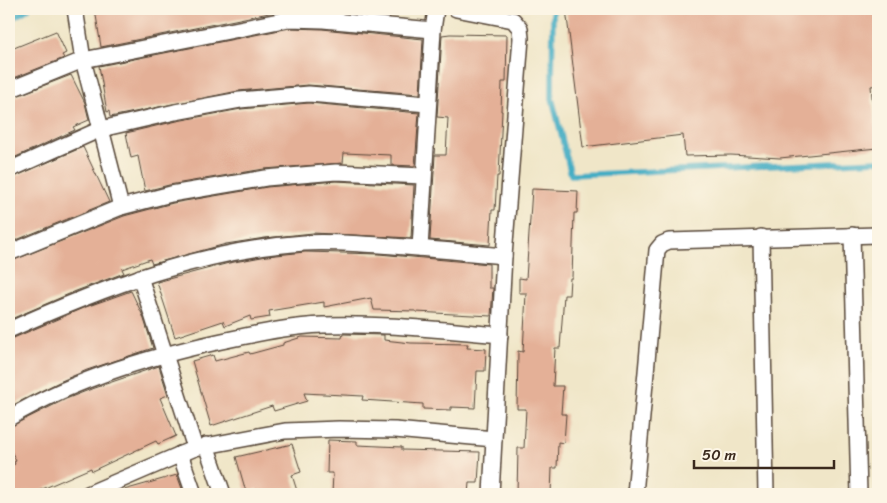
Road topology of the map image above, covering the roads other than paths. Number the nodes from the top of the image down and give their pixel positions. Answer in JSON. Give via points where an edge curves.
{"nodes":[{"id":1,"x":75,"y":9,"type":"edge"},
{"id":2,"x":436,"y":9,"type":"edge"},
{"id":3,"x":456,"y":9,"type":"edge"},
{"id":4,"x":289,"y":14,"type":"edge"},
{"id":5,"x":433,"y":30,"type":"junction"},
{"id":6,"x":83,"y":60,"type":"junction"},
{"id":7,"x":9,"y":90,"type":"edge"},
{"id":8,"x":428,"y":104,"type":"junction"},
{"id":9,"x":101,"y":129,"type":"junction"},
{"id":10,"x":9,"y":170,"type":"edge"},
{"id":11,"x":423,"y":176,"type":"junction"},
{"id":12,"x":121,"y":207,"type":"junction"},
{"id":13,"x":878,"y":235,"type":"edge"},
{"id":14,"x":852,"y":236,"type":"junction"},
{"id":15,"x":761,"y":237,"type":"junction"},
{"id":16,"x":420,"y":248,"type":"junction"},
{"id":17,"x":9,"y":253,"type":"edge"},
{"id":18,"x":504,"y":256,"type":"junction"},
{"id":19,"x":140,"y":277,"type":"junction"},
{"id":20,"x":9,"y":330,"type":"edge"},
{"id":21,"x":500,"y":335,"type":"junction"},
{"id":22,"x":164,"y":355,"type":"junction"},
{"id":23,"x":9,"y":418,"type":"edge"},
{"id":24,"x":494,"y":439,"type":"junction"},
{"id":25,"x":200,"y":447,"type":"junction"},
{"id":26,"x":180,"y":454,"type":"junction"},
{"id":27,"x":88,"y":494,"type":"edge"},
{"id":28,"x":194,"y":494,"type":"edge"},
{"id":29,"x":224,"y":494,"type":"edge"},
{"id":30,"x":491,"y":494,"type":"edge"},
{"id":31,"x":635,"y":494,"type":"edge"},
{"id":32,"x":766,"y":494,"type":"edge"},
{"id":33,"x":859,"y":494,"type":"edge"}],
"edges":[{"from":1,"to":6,"type":"street"},
{"from":2,"to":5,"type":"street"},
{"from":3,"to":18,"type":"street","via":[[513,20],[520,28]]},
{"from":4,"to":5,"type":"street"},
{"from":4,"to":6,"type":"street"},
{"from":5,"to":8,"type":"street"},
{"from":6,"to":7,"type":"street"},
{"from":6,"to":9,"type":"street"},
{"from":8,"to":9,"type":"street","via":[[309,94],[240,100]]},
{"from":8,"to":11,"type":"street"},
{"from":9,"to":10,"type":"street"},
{"from":9,"to":12,"type":"street"},
{"from":11,"to":12,"type":"street","via":[[336,172],[266,178],[171,194]]},
{"from":11,"to":16,"type":"street"},
{"from":12,"to":17,"type":"street"},
{"from":13,"to":14,"type":"street"},
{"from":14,"to":15,"type":"street"},
{"from":14,"to":33,"type":"street"},
{"from":15,"to":31,"type":"street","via":[[669,241],[657,250]]},
{"from":15,"to":32,"type":"street"},
{"from":16,"to":18,"type":"street"},
{"from":16,"to":19,"type":"street","via":[[359,244],[264,247]]},
{"from":18,"to":21,"type":"street"},
{"from":19,"to":20,"type":"street"},
{"from":19,"to":22,"type":"street"},
{"from":21,"to":22,"type":"street","via":[[372,325],[321,325],[279,329]]},
{"from":21,"to":24,"type":"street"},
{"from":22,"to":23,"type":"street","via":[[92,378]]},
{"from":22,"to":25,"type":"street"},
{"from":24,"to":25,"type":"street","via":[[395,430],[339,429],[285,431]]},
{"from":24,"to":30,"type":"street"},
{"from":25,"to":26,"type":"street"},
{"from":25,"to":29,"type":"street"},
{"from":26,"to":27,"type":"street"},
{"from":26,"to":28,"type":"street"}]}
